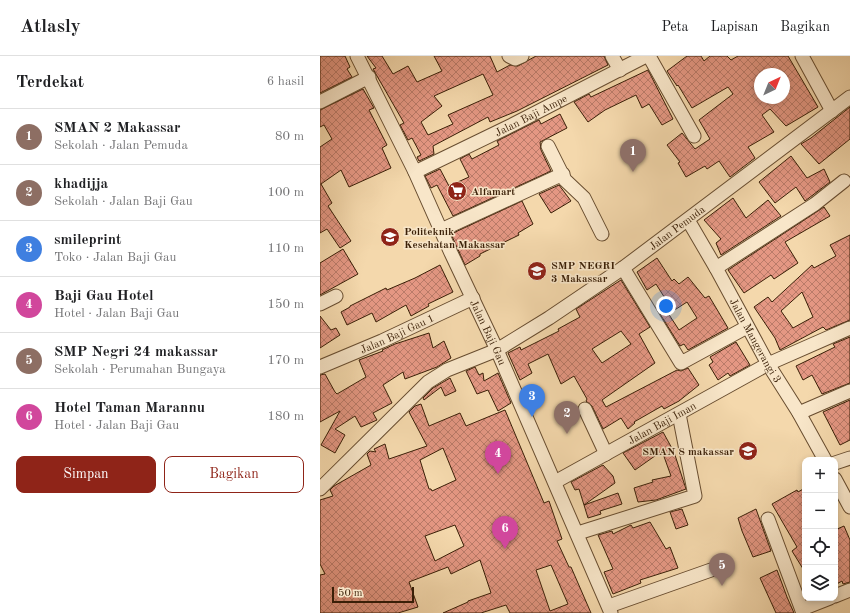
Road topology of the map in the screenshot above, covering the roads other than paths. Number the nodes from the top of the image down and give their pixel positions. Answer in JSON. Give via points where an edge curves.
{"nodes":[{"id":1,"x":357,"y":56,"type":"edge"},
{"id":2,"x":509,"y":56,"type":"edge"},
{"id":3,"x":522,"y":56,"type":"edge"},
{"id":4,"x":612,"y":56,"type":"edge"},
{"id":5,"x":646,"y":56,"type":"edge"},
{"id":6,"x":649,"y":56,"type":"edge"},
{"id":7,"x":802,"y":56,"type":"edge"},
{"id":8,"x":620,"y":70,"type":"junction"},
{"id":9,"x":369,"y":77,"type":"junction"},
{"id":10,"x":850,"y":97,"type":"edge"},
{"id":11,"x":320,"y":102,"type":"edge"},
{"id":12,"x":832,"y":111,"type":"junction"},
{"id":13,"x":694,"y":136,"type":"dead end"},
{"id":14,"x":548,"y":146,"type":"dead end"},
{"id":15,"x":415,"y":172,"type":"junction"},
{"id":16,"x":563,"y":174,"type":"junction"},
{"id":17,"x":844,"y":181,"type":"dead end"},
{"id":18,"x":688,"y":220,"type":"junction"},
{"id":19,"x":441,"y":230,"type":"junction"},
{"id":20,"x":602,"y":234,"type":"dead end"},
{"id":21,"x":623,"y":268,"type":"junction"},
{"id":22,"x":716,"y":268,"type":"junction"},
{"id":23,"x":336,"y":296,"type":"dead end"},
{"id":24,"x":473,"y":298,"type":"junction"},
{"id":25,"x":320,"y":304,"type":"edge"},
{"id":26,"x":747,"y":327,"type":"junction"},
{"id":27,"x":850,"y":328,"type":"edge"},
{"id":28,"x":497,"y":350,"type":"junction"},
{"id":29,"x":768,"y":364,"type":"junction"},
{"id":30,"x":320,"y":367,"type":"edge"},
{"id":31,"x":850,"y":392,"type":"edge"},
{"id":32,"x":585,"y":409,"type":"dead end"},
{"id":33,"x":799,"y":413,"type":"junction"},
{"id":34,"x":679,"y":414,"type":"junction"},
{"id":35,"x":606,"y":454,"type":"junction"},
{"id":36,"x":823,"y":457,"type":"edge"},
{"id":37,"x":850,"y":458,"type":"edge"},
{"id":38,"x":838,"y":462,"type":"edge"},
{"id":39,"x":555,"y":482,"type":"junction"},
{"id":40,"x":838,"y":485,"type":"edge"},
{"id":41,"x":320,"y":489,"type":"edge"},
{"id":42,"x":850,"y":507,"type":"edge"},
{"id":43,"x":768,"y":519,"type":"dead end"},
{"id":44,"x":578,"y":532,"type":"junction"},
{"id":45,"x":711,"y":570,"type":"dead end"},
{"id":46,"x":850,"y":590,"type":"edge"},
{"id":47,"x":838,"y":595,"type":"edge"},
{"id":48,"x":824,"y":601,"type":"edge"},
{"id":49,"x":610,"y":610,"type":"edge"},
{"id":50,"x":802,"y":611,"type":"edge"}],
"edges":[{"from":1,"to":9,"type":"street","name":"Jalan Baji Gau"},
{"from":2,"to":3,"type":"street","via":[[515,59]]},
{"from":4,"to":8,"type":"street"},
{"from":5,"to":8,"type":"street","name":"Jalan Baji Ampe"},
{"from":6,"to":13,"type":"street"},
{"from":7,"to":12,"type":"street"},
{"from":8,"to":15,"type":"street","name":"Jalan Baji Ampe"},
{"from":9,"to":11,"type":"street"},
{"from":9,"to":15,"type":"street","name":"Jalan Baji Gau"},
{"from":10,"to":12,"type":"street","name":"Jalan Pemuda"},
{"from":12,"to":18,"type":"street","name":"Jalan Pemuda"},
{"from":14,"to":16,"type":"street"},
{"from":15,"to":19,"type":"street","name":"Jalan Baji Gau"},
{"from":16,"to":19,"type":"street"},
{"from":16,"to":20,"type":"street","via":[[565,180],[584,198]]},
{"from":17,"to":22,"type":"street","via":[[815,204]]},
{"from":18,"to":21,"type":"street","name":"Jalan Pemuda"},
{"from":18,"to":22,"type":"street","name":"Jalan Mangerangi 3"},
{"from":19,"to":24,"type":"street","name":"Jalan Baji Gau"},
{"from":21,"to":26,"type":"street","via":[[681,363]]},
{"from":21,"to":28,"type":"street","name":"Jalan Pemuda"},
{"from":22,"to":26,"type":"street","name":"Jalan Mangerangi 3"},
{"from":23,"to":25,"type":"street"},
{"from":24,"to":28,"type":"street","name":"Jalan Baji Gau"},
{"from":24,"to":30,"type":"street","name":"Jalan Baji Gau 1"},
{"from":26,"to":29,"type":"street","name":"Jalan Mangerangi 3"},
{"from":27,"to":29,"type":"street","name":"Jalan Baji Iman"},
{"from":28,"to":39,"type":"street","name":"Jalan Baji Gau"},
{"from":28,"to":41,"type":"street","name":"Jalan Pemuda","via":[[447,370],[428,382]]},
{"from":29,"to":33,"type":"street","name":"Jalan Mangerangi 3"},
{"from":29,"to":34,"type":"street","name":"Jalan Baji Iman"},
{"from":31,"to":33,"type":"street"},
{"from":32,"to":35,"type":"street"},
{"from":33,"to":36,"type":"street","name":"Jalan Mangerangi 3"},
{"from":34,"to":35,"type":"street","name":"Jalan Baji Iman"},
{"from":34,"to":44,"type":"street","via":[[695,496]]},
{"from":35,"to":39,"type":"street","name":"Jalan Baji Iman"},
{"from":37,"to":38,"type":"street"},
{"from":39,"to":44,"type":"street","name":"Jalan Baji Gau"},
{"from":40,"to":42,"type":"street"},
{"from":43,"to":50,"type":"street"},
{"from":44,"to":49,"type":"street","name":"Jalan Baji Gau"},
{"from":45,"to":49,"type":"street"},
{"from":46,"to":47,"type":"street"},
{"from":48,"to":50,"type":"street"}]}
